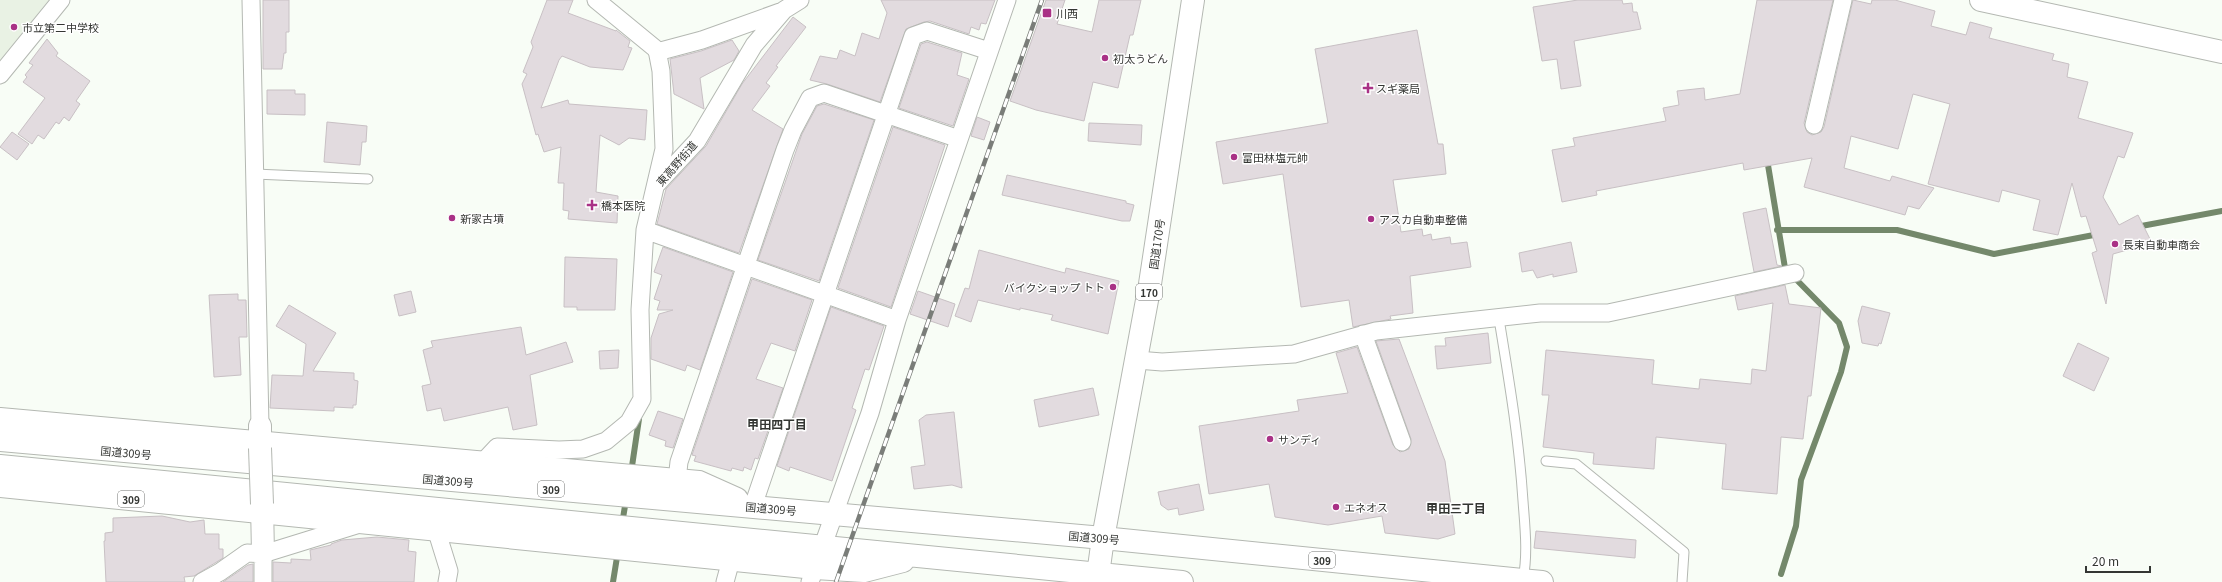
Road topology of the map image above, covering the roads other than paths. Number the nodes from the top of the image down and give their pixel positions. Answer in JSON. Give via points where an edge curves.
{"nodes":[{"id":1,"x":60,"y":0,"type":"edge"},
{"id":2,"x":252,"y":0,"type":"edge"},
{"id":3,"x":596,"y":0,"type":"edge"},
{"id":4,"x":800,"y":0,"type":"edge"},
{"id":5,"x":1007,"y":0,"type":"edge"},
{"id":6,"x":1193,"y":0,"type":"edge"},
{"id":7,"x":1843,"y":0,"type":"edge"},
{"id":8,"x":1981,"y":0,"type":"edge"},
{"id":9,"x":2009,"y":3,"type":"edge"},
{"id":10,"x":784,"y":10,"type":"junction"},
{"id":11,"x":989,"y":51,"type":"junction"},
{"id":12,"x":657,"y":52,"type":"junction"},
{"id":13,"x":2222,"y":52,"type":"edge"},
{"id":14,"x":0,"y":75,"type":"edge"},
{"id":15,"x":886,"y":114,"type":"junction"},
{"id":16,"x":1814,"y":125,"type":"dead end"},
{"id":17,"x":959,"y":139,"type":"junction"},
{"id":18,"x":255,"y":174,"type":"junction"},
{"id":19,"x":368,"y":179,"type":"dead end"},
{"id":20,"x":656,"y":186,"type":"junction"},
{"id":21,"x":645,"y":230,"type":"junction"},
{"id":22,"x":746,"y":266,"type":"junction"},
{"id":23,"x":1795,"y":273,"type":"dead end"},
{"id":24,"x":825,"y":294,"type":"junction"},
{"id":25,"x":1499,"y":319,"type":"junction"},
{"id":26,"x":897,"y":320,"type":"junction"},
{"id":27,"x":1363,"y":334,"type":"junction"},
{"id":28,"x":1137,"y":360,"type":"junction"},
{"id":29,"x":0,"y":419,"type":"edge"},
{"id":30,"x":260,"y":439,"type":"junction"},
{"id":31,"x":0,"y":440,"type":"edge"},
{"id":32,"x":1402,"y":442,"type":"dead end"},
{"id":33,"x":1546,"y":461,"type":"dead end"},
{"id":34,"x":482,"y":463,"type":"junction"},
{"id":35,"x":0,"y":466,"type":"edge"},
{"id":36,"x":677,"y":480,"type":"junction"},
{"id":37,"x":0,"y":486,"type":"edge"},
{"id":38,"x":753,"y":506,"type":"junction"},
{"id":39,"x":262,"y":508,"type":"junction"},
{"id":40,"x":834,"y":513,"type":"junction"},
{"id":41,"x":368,"y":522,"type":"junction"},
{"id":42,"x":436,"y":529,"type":"junction"},
{"id":43,"x":1103,"y":538,"type":"junction"},
{"id":44,"x":822,"y":547,"type":"junction"},
{"id":45,"x":262,"y":554,"type":"junction"},
{"id":46,"x":920,"y":557,"type":"junction"},
{"id":47,"x":731,"y":560,"type":"junction"},
{"id":48,"x":813,"y":575,"type":"edge"},
{"id":49,"x":1097,"y":578,"type":"edge"},
{"id":50,"x":1532,"y":581,"type":"edge"},
{"id":51,"x":202,"y":582,"type":"edge"},
{"id":52,"x":263,"y":582,"type":"edge"},
{"id":53,"x":447,"y":582,"type":"edge"},
{"id":54,"x":725,"y":582,"type":"edge"},
{"id":55,"x":1182,"y":582,"type":"edge"},
{"id":56,"x":1682,"y":582,"type":"edge"}],
"edges":[{"from":1,"to":14,"type":"street"},
{"from":2,"to":18,"type":"street"},
{"from":3,"to":12,"type":"street"},
{"from":4,"to":10,"type":"street","name":"東高野街道"},
{"from":5,"to":11,"type":"street"},
{"from":6,"to":28,"type":"main road","name":"国道170号","number":"170"},
{"from":7,"to":16,"type":"street"},
{"from":8,"to":9,"type":"main road"},
{"from":9,"to":13,"type":"main road"},
{"from":10,"to":12,"type":"street","via":[[715,35]]},
{"from":10,"to":20,"type":"street","name":"東高野街道","via":[[754,45],[696,141]]},
{"from":11,"to":15,"type":"street","via":[[927,31],[913,36]]},
{"from":11,"to":17,"type":"street"},
{"from":12,"to":20,"type":"street","via":[[661,71],[664,149]]},
{"from":15,"to":17,"type":"street"},
{"from":15,"to":22,"type":"street","via":[[824,93],[810,98],[785,150]]},
{"from":15,"to":24,"type":"street"},
{"from":17,"to":26,"type":"street"},
{"from":18,"to":19,"type":"lane"},
{"from":18,"to":30,"type":"street"},
{"from":20,"to":21,"type":"street","name":"東高野街道"},
{"from":21,"to":22,"type":"street"},
{"from":21,"to":34,"type":"street","name":"東高野街道","via":[[640,310],[642,399],[629,422],[606,441],[583,449],[497,447]]},
{"from":22,"to":24,"type":"street"},
{"from":22,"to":36,"type":"street","via":[[679,462]]},
{"from":23,"to":25,"type":"street","via":[[1608,313],[1540,313]]},
{"from":24,"to":26,"type":"street"},
{"from":24,"to":38,"type":"street"},
{"from":25,"to":27,"type":"street"},
{"from":25,"to":50,"type":"lane","via":[[1521,461],[1527,558]]},
{"from":26,"to":40,"type":"street","via":[[870,413]]},
{"from":27,"to":28,"type":"street","via":[[1294,354],[1162,362]]},
{"from":27,"to":32,"type":"street"},
{"from":28,"to":43,"type":"main road","name":"国道170号","number":"170"},
{"from":29,"to":30,"type":"main road","number":"309"},
{"from":30,"to":34,"type":"main road","number":"309"},
{"from":30,"to":39,"type":"main road","bridge":true},
{"from":31,"to":38,"type":"main road","name":"国道309号","number":"309"},
{"from":33,"to":56,"type":"lane","via":[[1576,464],[1684,552]]},
{"from":34,"to":36,"type":"main road","number":"309"},
{"from":35,"to":44,"type":"main road","number":"309"},
{"from":36,"to":38,"type":"main road","number":"309","via":[[699,482]]},
{"from":37,"to":39,"type":"main road","number":"309"},
{"from":38,"to":40,"type":"main road","name":"国道309号","number":"309"},
{"from":39,"to":41,"type":"main road","number":"309"},
{"from":39,"to":45,"type":"main road"},
{"from":40,"to":43,"type":"main road","name":"国道309号","number":"309"},
{"from":40,"to":44,"type":"street"},
{"from":41,"to":42,"type":"main road","number":"309"},
{"from":41,"to":45,"type":"street"},
{"from":42,"to":47,"type":"main road","number":"309"},
{"from":42,"to":53,"type":"street","via":[[449,571]]},
{"from":43,"to":49,"type":"main road","name":"国道170号","number":"170"},
{"from":43,"to":50,"type":"main road","name":"国道309号","number":"309"},
{"from":44,"to":46,"type":"main road","number":"309"},
{"from":44,"to":48,"type":"street"},
{"from":45,"to":51,"type":"street","via":[[247,553]]},
{"from":45,"to":52,"type":"street"},
{"from":46,"to":48,"type":"main road","number":"309","via":[[864,571]]},
{"from":46,"to":49,"type":"main road","number":"309"},
{"from":47,"to":48,"type":"main road","number":"309"},
{"from":47,"to":54,"type":"street"},
{"from":49,"to":55,"type":"main road","number":"309"}]}
